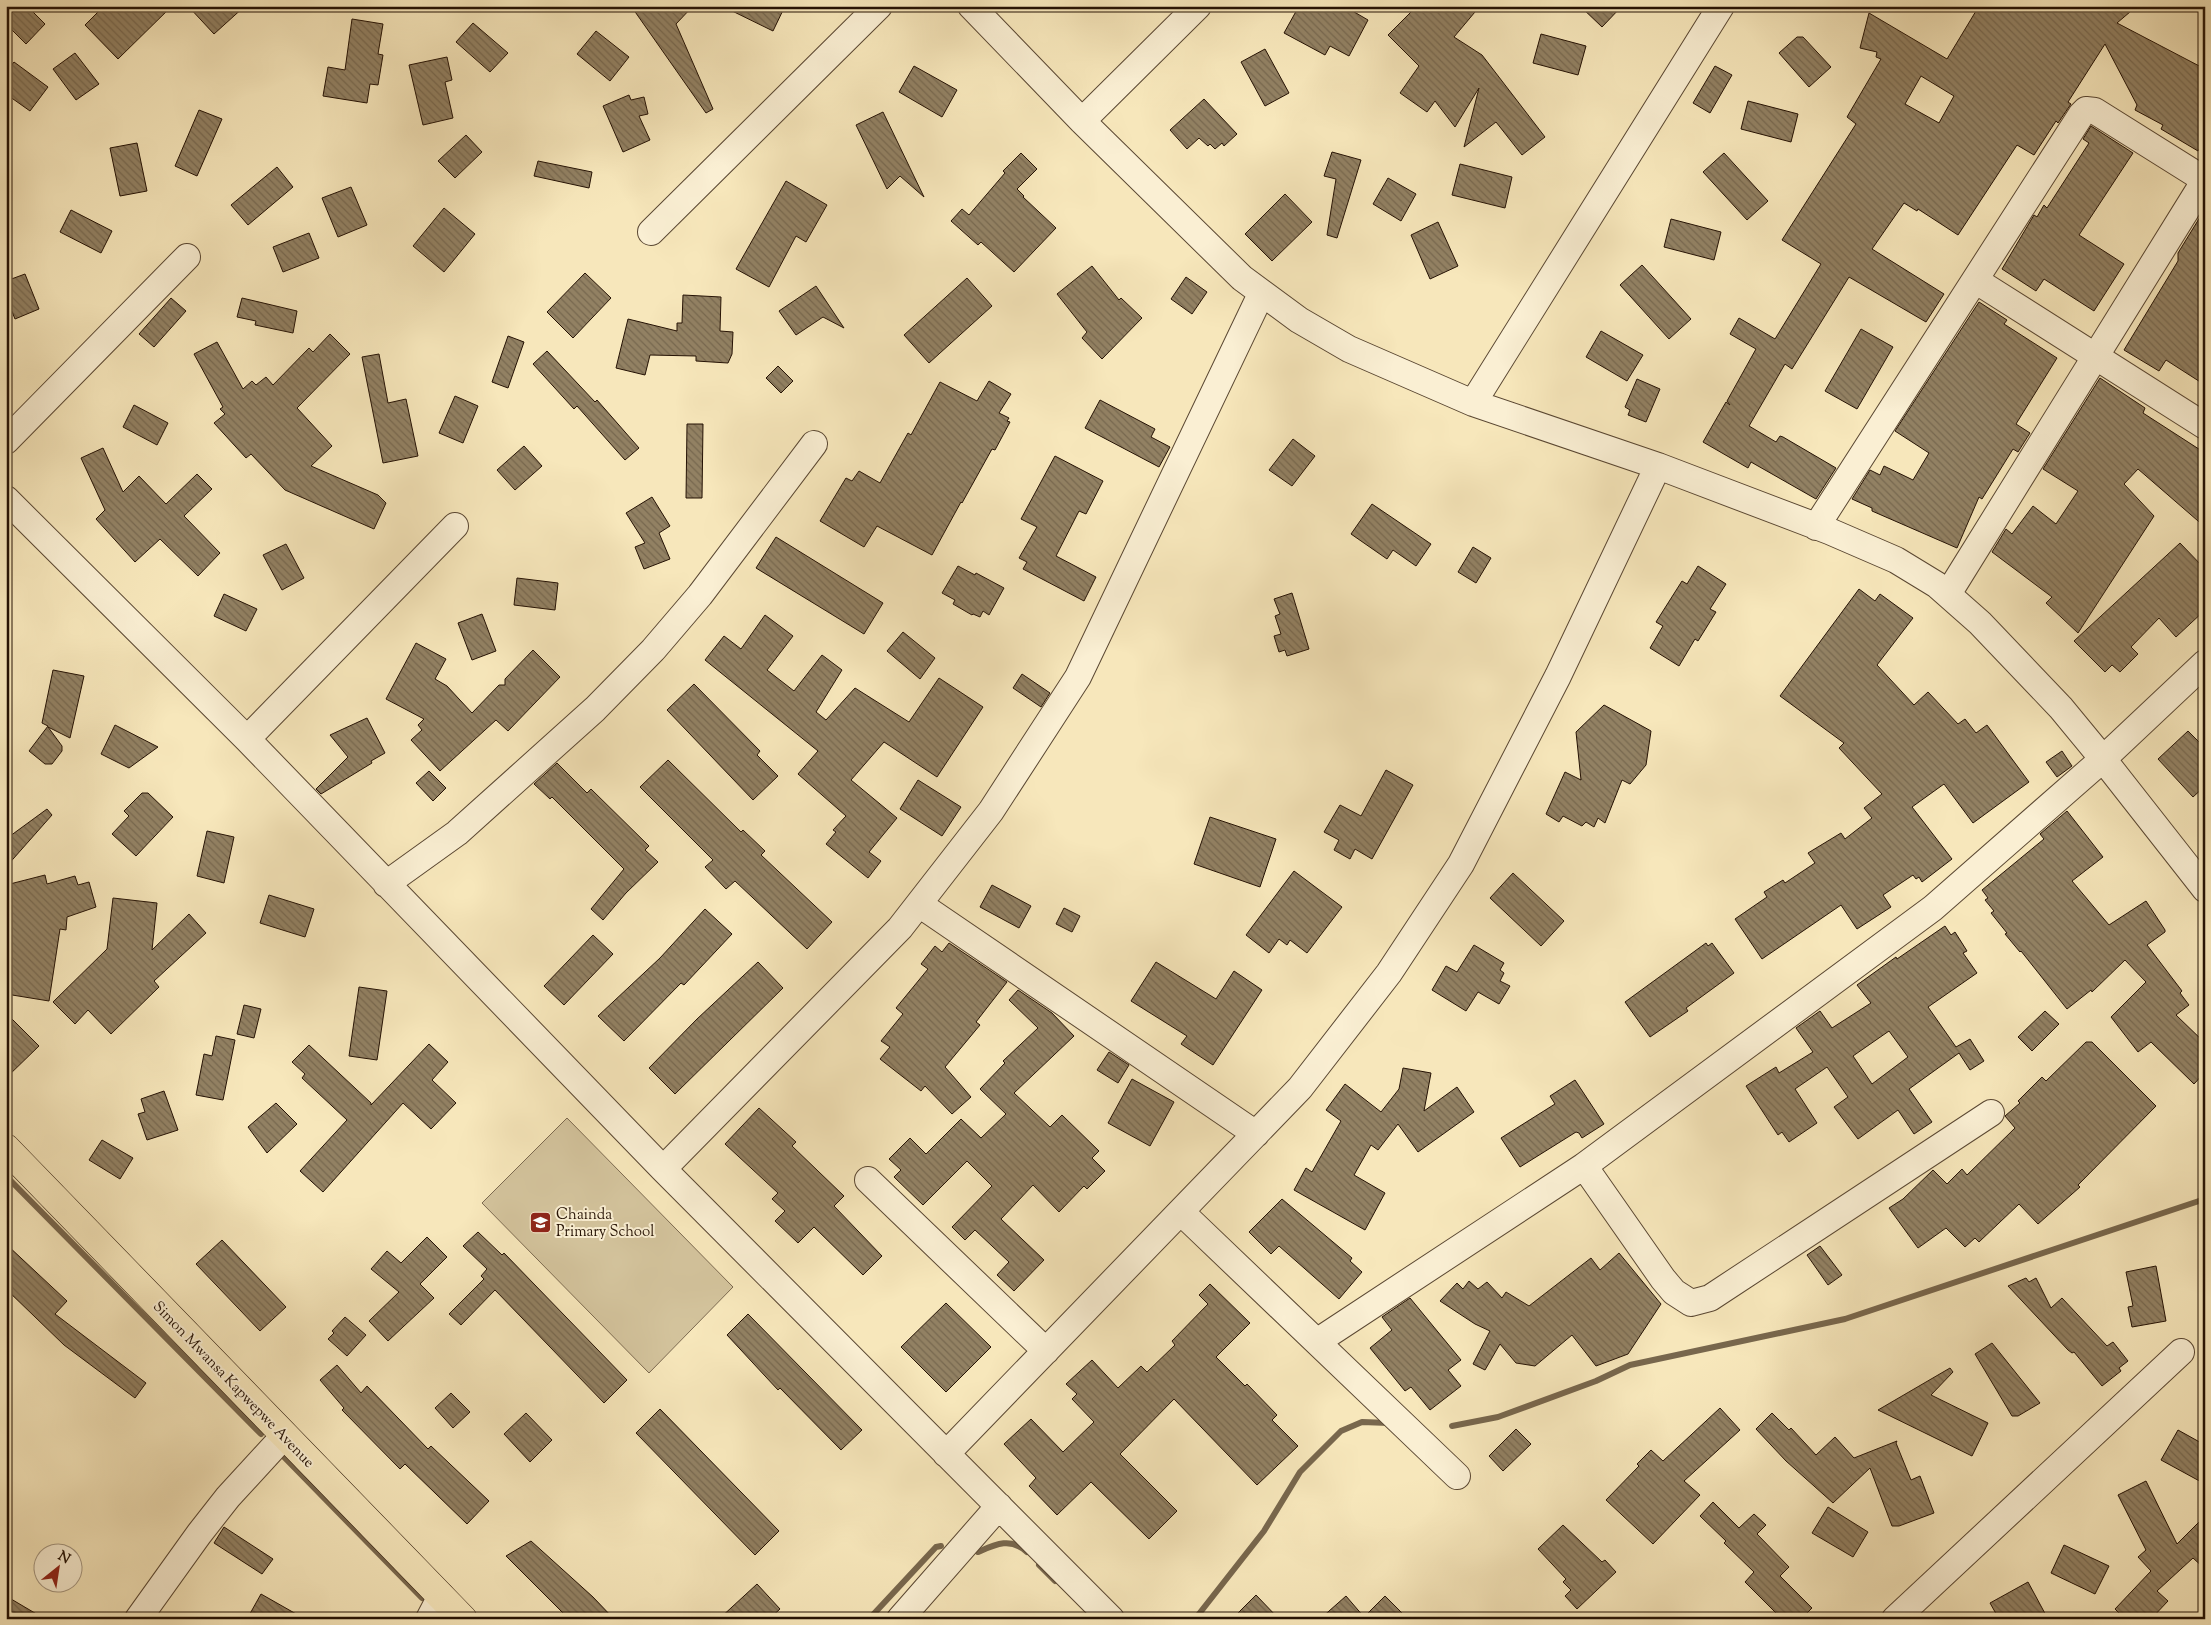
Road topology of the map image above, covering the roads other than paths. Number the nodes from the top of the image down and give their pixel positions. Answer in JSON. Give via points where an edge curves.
{"nodes":[{"id":1,"x":879,"y":6,"type":"edge"},
{"id":2,"x":971,"y":6,"type":"edge"},
{"id":3,"x":1198,"y":6,"type":"edge"},
{"id":4,"x":1721,"y":6,"type":"edge"},
{"id":5,"x":1082,"y":120,"type":"junction"},
{"id":6,"x":651,"y":232,"type":"dead end"},
{"id":7,"x":187,"y":257,"type":"dead end"},
{"id":8,"x":1975,"y":280,"type":"junction"},
{"id":9,"x":1261,"y":294,"type":"junction"},
{"id":10,"x":2094,"y":356,"type":"junction"},
{"id":11,"x":1473,"y":403,"type":"junction"},
{"id":12,"x":2205,"y":426,"type":"edge"},
{"id":13,"x":6,"y":441,"type":"edge"},
{"id":14,"x":814,"y":444,"type":"dead end"},
{"id":15,"x":1658,"y":466,"type":"junction"},
{"id":16,"x":6,"y":499,"type":"edge"},
{"id":17,"x":455,"y":526,"type":"dead end"},
{"id":18,"x":1816,"y":527,"type":"junction"},
{"id":19,"x":1948,"y":594,"type":"junction"},
{"id":20,"x":2205,"y":663,"type":"edge"},
{"id":21,"x":247,"y":740,"type":"junction"},
{"id":22,"x":2103,"y":759,"type":"junction"},
{"id":23,"x":386,"y":884,"type":"junction"},
{"id":24,"x":2205,"y":889,"type":"edge"},
{"id":25,"x":919,"y":904,"type":"junction"},
{"id":26,"x":1990,"y":1113,"type":"dead end"},
{"id":27,"x":1256,"y":1134,"type":"junction"},
{"id":28,"x":6,"y":1148,"type":"edge"},
{"id":29,"x":1584,"y":1166,"type":"junction"},
{"id":30,"x":663,"y":1169,"type":"junction"},
{"id":31,"x":868,"y":1180,"type":"dead end"},
{"id":32,"x":1181,"y":1212,"type":"junction"},
{"id":33,"x":1318,"y":1341,"type":"junction"},
{"id":34,"x":1046,"y":1351,"type":"junction"},
{"id":35,"x":2181,"y":1352,"type":"dead end"},
{"id":36,"x":284,"y":1436,"type":"junction"},
{"id":37,"x":946,"y":1454,"type":"junction"},
{"id":38,"x":1457,"y":1476,"type":"dead end"},
{"id":39,"x":999,"y":1506,"type":"junction"},
{"id":40,"x":435,"y":1608,"type":"edge"},
{"id":41,"x":138,"y":1619,"type":"edge"},
{"id":42,"x":463,"y":1619,"type":"edge"},
{"id":43,"x":900,"y":1619,"type":"edge"},
{"id":44,"x":1111,"y":1619,"type":"edge"},
{"id":45,"x":1895,"y":1619,"type":"edge"}],
"edges":[{"from":1,"to":6,"type":"street"},
{"from":2,"to":5,"type":"street"},
{"from":3,"to":5,"type":"street"},
{"from":4,"to":11,"type":"street"},
{"from":5,"to":9,"type":"street"},
{"from":7,"to":13,"type":"street"},
{"from":8,"to":10,"type":"street"},
{"from":8,"to":10,"type":"street","via":[[2086,110],[2095,111],[2205,180]]},
{"from":8,"to":18,"type":"street"},
{"from":9,"to":11,"type":"street","via":[[1349,349]]},
{"from":9,"to":25,"type":"street","via":[[1078,677],[991,811]]},
{"from":10,"to":12,"type":"street"},
{"from":10,"to":19,"type":"street"},
{"from":11,"to":15,"type":"street"},
{"from":14,"to":23,"type":"street","via":[[700,595],[653,650],[595,709],[457,833]]},
{"from":15,"to":18,"type":"street"},
{"from":15,"to":27,"type":"street","via":[[1558,676],[1461,864],[1389,973],[1300,1088]]},
{"from":16,"to":21,"type":"street"},
{"from":17,"to":21,"type":"street"},
{"from":18,"to":19,"type":"street","via":[[1896,560]]},
{"from":19,"to":22,"type":"street","via":[[2061,708]]},
{"from":20,"to":22,"type":"street"},
{"from":21,"to":23,"type":"street"},
{"from":22,"to":24,"type":"street"},
{"from":22,"to":29,"type":"street","via":[[1933,908]]},
{"from":23,"to":30,"type":"street"},
{"from":25,"to":27,"type":"street"},
{"from":25,"to":30,"type":"street","via":[[900,928]]},
{"from":26,"to":29,"type":"street","via":[[1710,1298],[1691,1303],[1674,1292],[1663,1279]]},
{"from":27,"to":32,"type":"street"},
{"from":28,"to":36,"type":"main road","name":"Simon Mwansa Kapwepwe Avenue"},
{"from":29,"to":33,"type":"street"},
{"from":30,"to":37,"type":"street"},
{"from":31,"to":34,"type":"street"},
{"from":32,"to":33,"type":"street"},
{"from":32,"to":34,"type":"street"},
{"from":33,"to":38,"type":"street"},
{"from":34,"to":37,"type":"street"},
{"from":35,"to":45,"type":"street"},
{"from":36,"to":40,"type":"main road","name":"Simon Mwansa Kapwepwe Avenue"},
{"from":36,"to":41,"type":"street","via":[[228,1497]]},
{"from":37,"to":39,"type":"street"},
{"from":39,"to":43,"type":"street"},
{"from":39,"to":44,"type":"street"},
{"from":40,"to":42,"type":"main road","name":"Simon Mwansa Kapwepwe Avenue"}]}
